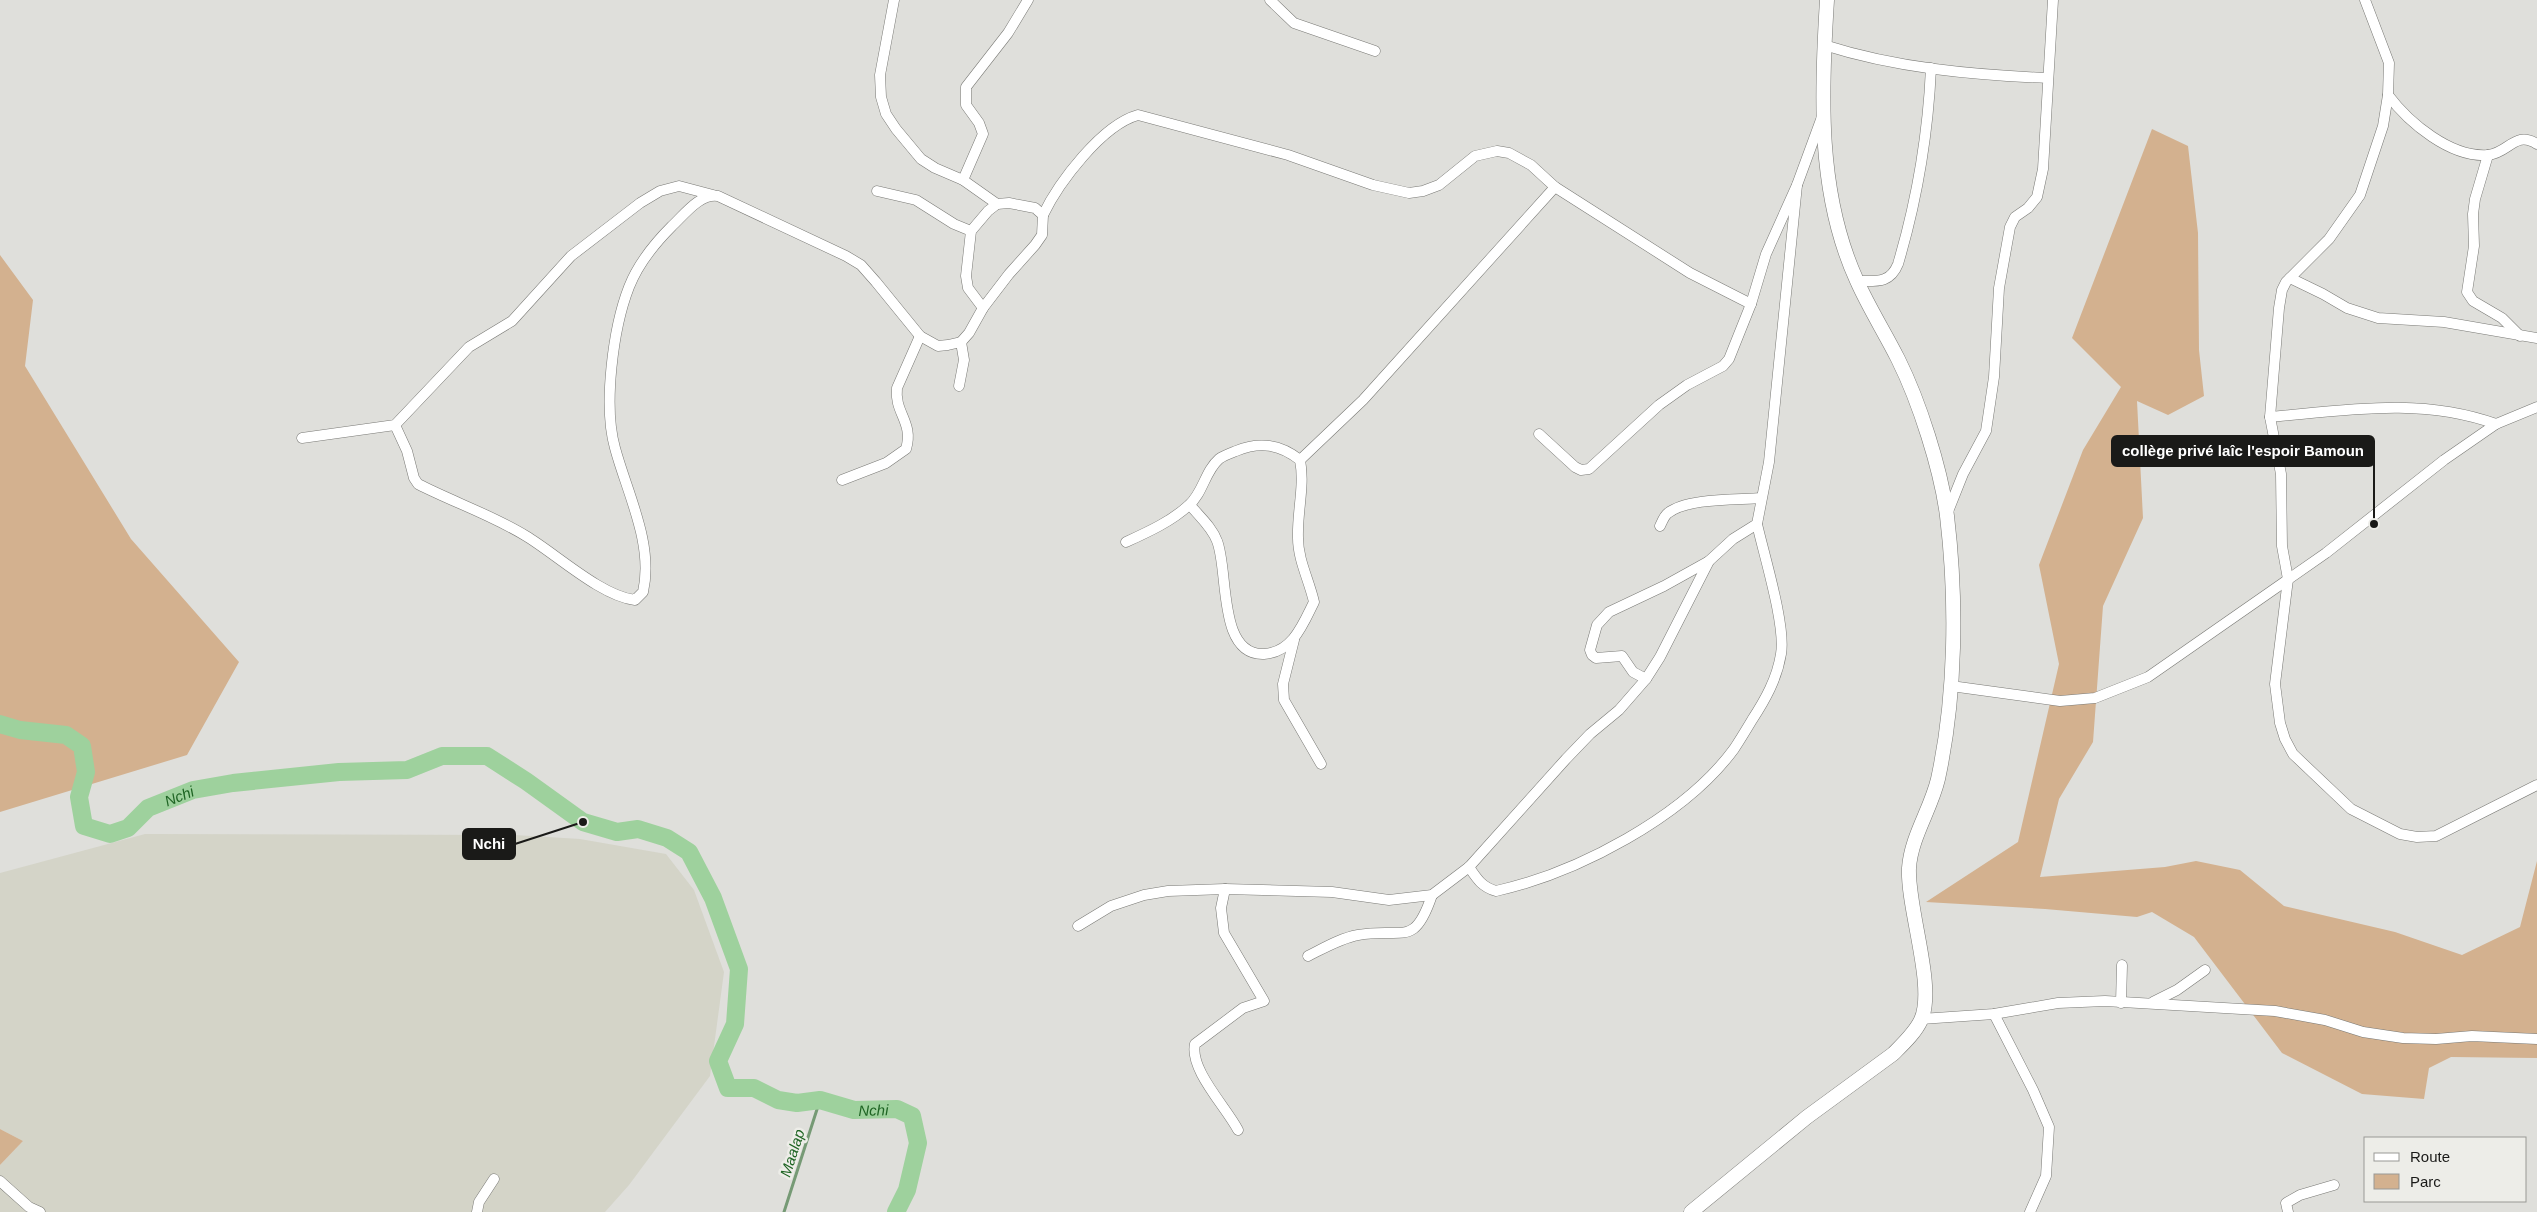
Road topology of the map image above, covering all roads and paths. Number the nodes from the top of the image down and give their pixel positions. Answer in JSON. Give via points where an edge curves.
{"nodes":[{"id":1,"x":894,"y":0,"type":"edge"},
{"id":2,"x":1028,"y":0,"type":"edge"},
{"id":3,"x":1270,"y":0,"type":"edge"},
{"id":4,"x":1827,"y":0,"type":"edge"},
{"id":5,"x":2053,"y":0,"type":"edge"},
{"id":6,"x":2365,"y":0,"type":"edge"},
{"id":7,"x":1824,"y":45,"type":"junction"},
{"id":8,"x":1375,"y":51,"type":"dead end"},
{"id":9,"x":1931,"y":68,"type":"junction"},
{"id":10,"x":2048,"y":78,"type":"junction"},
{"id":11,"x":2388,"y":95,"type":"junction"},
{"id":12,"x":1822,"y":116,"type":"junction"},
{"id":13,"x":2537,"y":144,"type":"edge"},
{"id":14,"x":2488,"y":155,"type":"junction"},
{"id":15,"x":963,"y":180,"type":"junction"},
{"id":16,"x":1797,"y":185,"type":"junction"},
{"id":17,"x":1555,"y":187,"type":"junction"},
{"id":18,"x":877,"y":191,"type":"dead end"},
{"id":19,"x":713,"y":195,"type":"junction"},
{"id":20,"x":997,"y":204,"type":"junction"},
{"id":21,"x":1043,"y":215,"type":"junction"},
{"id":22,"x":971,"y":231,"type":"junction"},
{"id":23,"x":2290,"y":278,"type":"junction"},
{"id":24,"x":1857,"y":281,"type":"junction"},
{"id":25,"x":1751,"y":304,"type":"junction"},
{"id":26,"x":983,"y":308,"type":"junction"},
{"id":27,"x":920,"y":336,"type":"junction"},
{"id":28,"x":2520,"y":336,"type":"junction"},
{"id":29,"x":2537,"y":338,"type":"edge"},
{"id":30,"x":961,"y":342,"type":"junction"},
{"id":31,"x":959,"y":386,"type":"dead end"},
{"id":32,"x":2537,"y":407,"type":"edge"},
{"id":33,"x":2270,"y":417,"type":"junction"},
{"id":34,"x":2496,"y":424,"type":"junction"},
{"id":35,"x":396,"y":425,"type":"junction"},
{"id":36,"x":1539,"y":434,"type":"dead end"},
{"id":37,"x":302,"y":438,"type":"dead end"},
{"id":38,"x":1300,"y":460,"type":"junction"},
{"id":39,"x":842,"y":480,"type":"dead end"},
{"id":40,"x":1761,"y":498,"type":"junction"},
{"id":41,"x":1190,"y":504,"type":"junction"},
{"id":42,"x":1946,"y":514,"type":"junction"},
{"id":43,"x":1757,"y":524,"type":"junction"},
{"id":44,"x":1660,"y":526,"type":"dead end"},
{"id":45,"x":1126,"y":542,"type":"dead end"},
{"id":46,"x":1709,"y":561,"type":"junction"},
{"id":47,"x":2288,"y":579,"type":"junction"},
{"id":48,"x":1294,"y":640,"type":"junction"},
{"id":49,"x":1646,"y":679,"type":"junction"},
{"id":50,"x":1951,"y":686,"type":"junction"},
{"id":51,"x":1321,"y":764,"type":"dead end"},
{"id":52,"x":2537,"y":785,"type":"edge"},
{"id":53,"x":1469,"y":867,"type":"junction"},
{"id":54,"x":1225,"y":889,"type":"junction"},
{"id":55,"x":1432,"y":894,"type":"junction"},
{"id":56,"x":1078,"y":926,"type":"dead end"},
{"id":57,"x":1308,"y":956,"type":"dead end"},
{"id":58,"x":2122,"y":965,"type":"dead end"},
{"id":59,"x":2205,"y":970,"type":"dead end"},
{"id":60,"x":2121,"y":1003,"type":"junction"},
{"id":61,"x":2148,"y":1005,"type":"junction"},
{"id":62,"x":1994,"y":1014,"type":"junction"},
{"id":63,"x":1921,"y":1019,"type":"junction"},
{"id":64,"x":2537,"y":1039,"type":"edge"},
{"id":65,"x":1238,"y":1130,"type":"dead end"},
{"id":66,"x":494,"y":1179,"type":"dead end"},
{"id":67,"x":0,"y":1181,"type":"edge"},
{"id":68,"x":2334,"y":1185,"type":"dead end"},
{"id":69,"x":40,"y":1212,"type":"edge"},
{"id":70,"x":477,"y":1212,"type":"edge"},
{"id":71,"x":1691,"y":1212,"type":"edge"},
{"id":72,"x":2030,"y":1212,"type":"edge"},
{"id":73,"x":2288,"y":1212,"type":"edge"}],
"edges":[{"from":1,"to":15,"type":"street","via":[[880,75],[886,114],[921,159]]},
{"from":2,"to":15,"type":"street","via":[[1008,33],[966,87],[966,105],[983,134]]},
{"from":3,"to":8,"type":"street","via":[[1294,23]]},
{"from":4,"to":7,"type":"main road"},
{"from":5,"to":10,"type":"street"},
{"from":6,"to":11,"type":"street","via":[[2389,63]]},
{"from":7,"to":9,"type":"street"},
{"from":7,"to":12,"type":"main road"},
{"from":9,"to":10,"type":"street","via":[[1970,74]]},
{"from":9,"to":24,"type":"street","via":[[1917,192],[1898,264],[1894,274],[1886,279]]},
{"from":10,"to":42,"type":"street","via":[[2040,187],[2028,208],[2015,217],[2007,242],[1999,288],[1994,377],[1986,431]]},
{"from":11,"to":14,"type":"street","via":[[2410,118],[2442,143],[2458,150]]},
{"from":11,"to":23,"type":"street","via":[[2383,126],[2360,195],[2329,239]]},
{"from":12,"to":16,"type":"street"},
{"from":12,"to":24,"type":"main road","via":[[1836,217]]},
{"from":13,"to":14,"type":"street","via":[[2527,138],[2520,139]]},
{"from":14,"to":28,"type":"street","via":[[2475,199],[2474,246],[2467,292],[2473,301],[2502,318]]},
{"from":15,"to":20,"type":"street"},
{"from":16,"to":25,"type":"street","via":[[1766,254]]},
{"from":16,"to":40,"type":"street","via":[[1769,462]]},
{"from":17,"to":21,"type":"street","via":[[1521,158],[1497,151],[1475,156],[1439,185],[1409,193],[1374,185],[1280,153],[1138,115],[1126,118],[1110,129],[1063,179]]},
{"from":17,"to":25,"type":"street","via":[[1690,273]]},
{"from":17,"to":38,"type":"street","via":[[1363,400]]},
{"from":18,"to":22,"type":"street","via":[[916,200]]},
{"from":19,"to":27,"type":"street","via":[[861,265]]},
{"from":19,"to":35,"type":"street","via":[[679,186],[660,191],[640,203],[570,256],[512,322],[468,347]]},
{"from":19,"to":35,"type":"street","via":[[690,209],[650,250],[630,285],[619,326],[610,421],[614,446],[643,545],[644,587],[635,600],[580,574],[525,535],[418,484]]},
{"from":20,"to":21,"type":"street","via":[[1035,208]]},
{"from":20,"to":22,"type":"street"},
{"from":21,"to":26,"type":"street","via":[[1044,227],[1038,240]]},
{"from":22,"to":26,"type":"street","via":[[966,276],[968,288]]},
{"from":23,"to":28,"type":"street","via":[[2347,308],[2378,318],[2444,322]]},
{"from":23,"to":33,"type":"street","via":[[2282,290],[2279,308]]},
{"from":24,"to":42,"type":"main road","via":[[1913,392]]},
{"from":25,"to":36,"type":"street","via":[[1729,359],[1723,366],[1687,385],[1659,405],[1589,469],[1575,468]]},
{"from":26,"to":30,"type":"street"},
{"from":27,"to":30,"type":"street","via":[[938,346]]},
{"from":27,"to":39,"type":"street","via":[[896,396],[909,430],[906,449],[886,464]]},
{"from":28,"to":29,"type":"street"},
{"from":30,"to":31,"type":"street","via":[[964,360]]},
{"from":32,"to":34,"type":"street"},
{"from":33,"to":34,"type":"street","via":[[2427,407],[2475,416]]},
{"from":33,"to":47,"type":"street","via":[[2281,474],[2282,546]]},
{"from":34,"to":47,"type":"street"},
{"from":35,"to":37,"type":"street"},
{"from":38,"to":41,"type":"street","via":[[1274,445],[1245,448],[1219,459]]},
{"from":38,"to":48,"type":"street","via":[[1303,476],[1299,554],[1314,602]]},
{"from":40,"to":43,"type":"street"},
{"from":40,"to":44,"type":"street","via":[[1692,504],[1666,514]]},
{"from":41,"to":45,"type":"street"},
{"from":41,"to":48,"type":"street","via":[[1216,539],[1222,554],[1229,616],[1238,640],[1246,650],[1258,654],[1271,653]]},
{"from":42,"to":50,"type":"main road","via":[[1953,618]]},
{"from":43,"to":46,"type":"street","via":[[1733,538]]},
{"from":43,"to":53,"type":"street","via":[[1779,623],[1782,653],[1765,700],[1733,750],[1699,786],[1664,814],[1557,874],[1496,891],[1478,882]]},
{"from":46,"to":49,"type":"street"},
{"from":46,"to":49,"type":"street","via":[[1609,612],[1596,625],[1590,650],[1592,655],[1596,658],[1622,656],[1633,672]]},
{"from":47,"to":50,"type":"street","via":[[2148,677],[2095,698],[2060,701]]},
{"from":47,"to":52,"type":"street","via":[[2275,684],[2284,739],[2293,754],[2351,809],[2400,834],[2436,836]]},
{"from":48,"to":51,"type":"street","via":[[1283,684],[1284,700]]},
{"from":49,"to":53,"type":"street","via":[[1619,710],[1572,752]]},
{"from":50,"to":63,"type":"main road","via":[[1938,779],[1909,864],[1911,904],[1924,978]]},
{"from":53,"to":55,"type":"street"},
{"from":54,"to":55,"type":"street","via":[[1332,892],[1389,900]]},
{"from":54,"to":56,"type":"street","via":[[1144,895],[1111,906]]},
{"from":54,"to":65,"type":"street","via":[[1221,908],[1224,933],[1264,1001],[1243,1008],[1195,1044],[1193,1052],[1204,1077]]},
{"from":55,"to":57,"type":"street","via":[[1425,916],[1416,928],[1406,933],[1357,935]]},
{"from":58,"to":60,"type":"street"},
{"from":59,"to":61,"type":"street"},
{"from":60,"to":61,"type":"street"},
{"from":60,"to":62,"type":"street","via":[[2058,1003]]},
{"from":61,"to":64,"type":"street","via":[[2275,1011],[2403,1038],[2436,1040],[2472,1036]]},
{"from":62,"to":63,"type":"street"},
{"from":62,"to":72,"type":"street","via":[[2049,1127],[2046,1176]]},
{"from":63,"to":71,"type":"main road","via":[[1906,1042],[1893,1054],[1807,1117]]},
{"from":66,"to":70,"type":"street","via":[[479,1202]]},
{"from":67,"to":69,"type":"street","via":[[29,1207]]},
{"from":68,"to":73,"type":"street","via":[[2300,1195],[2286,1203]]}]}
